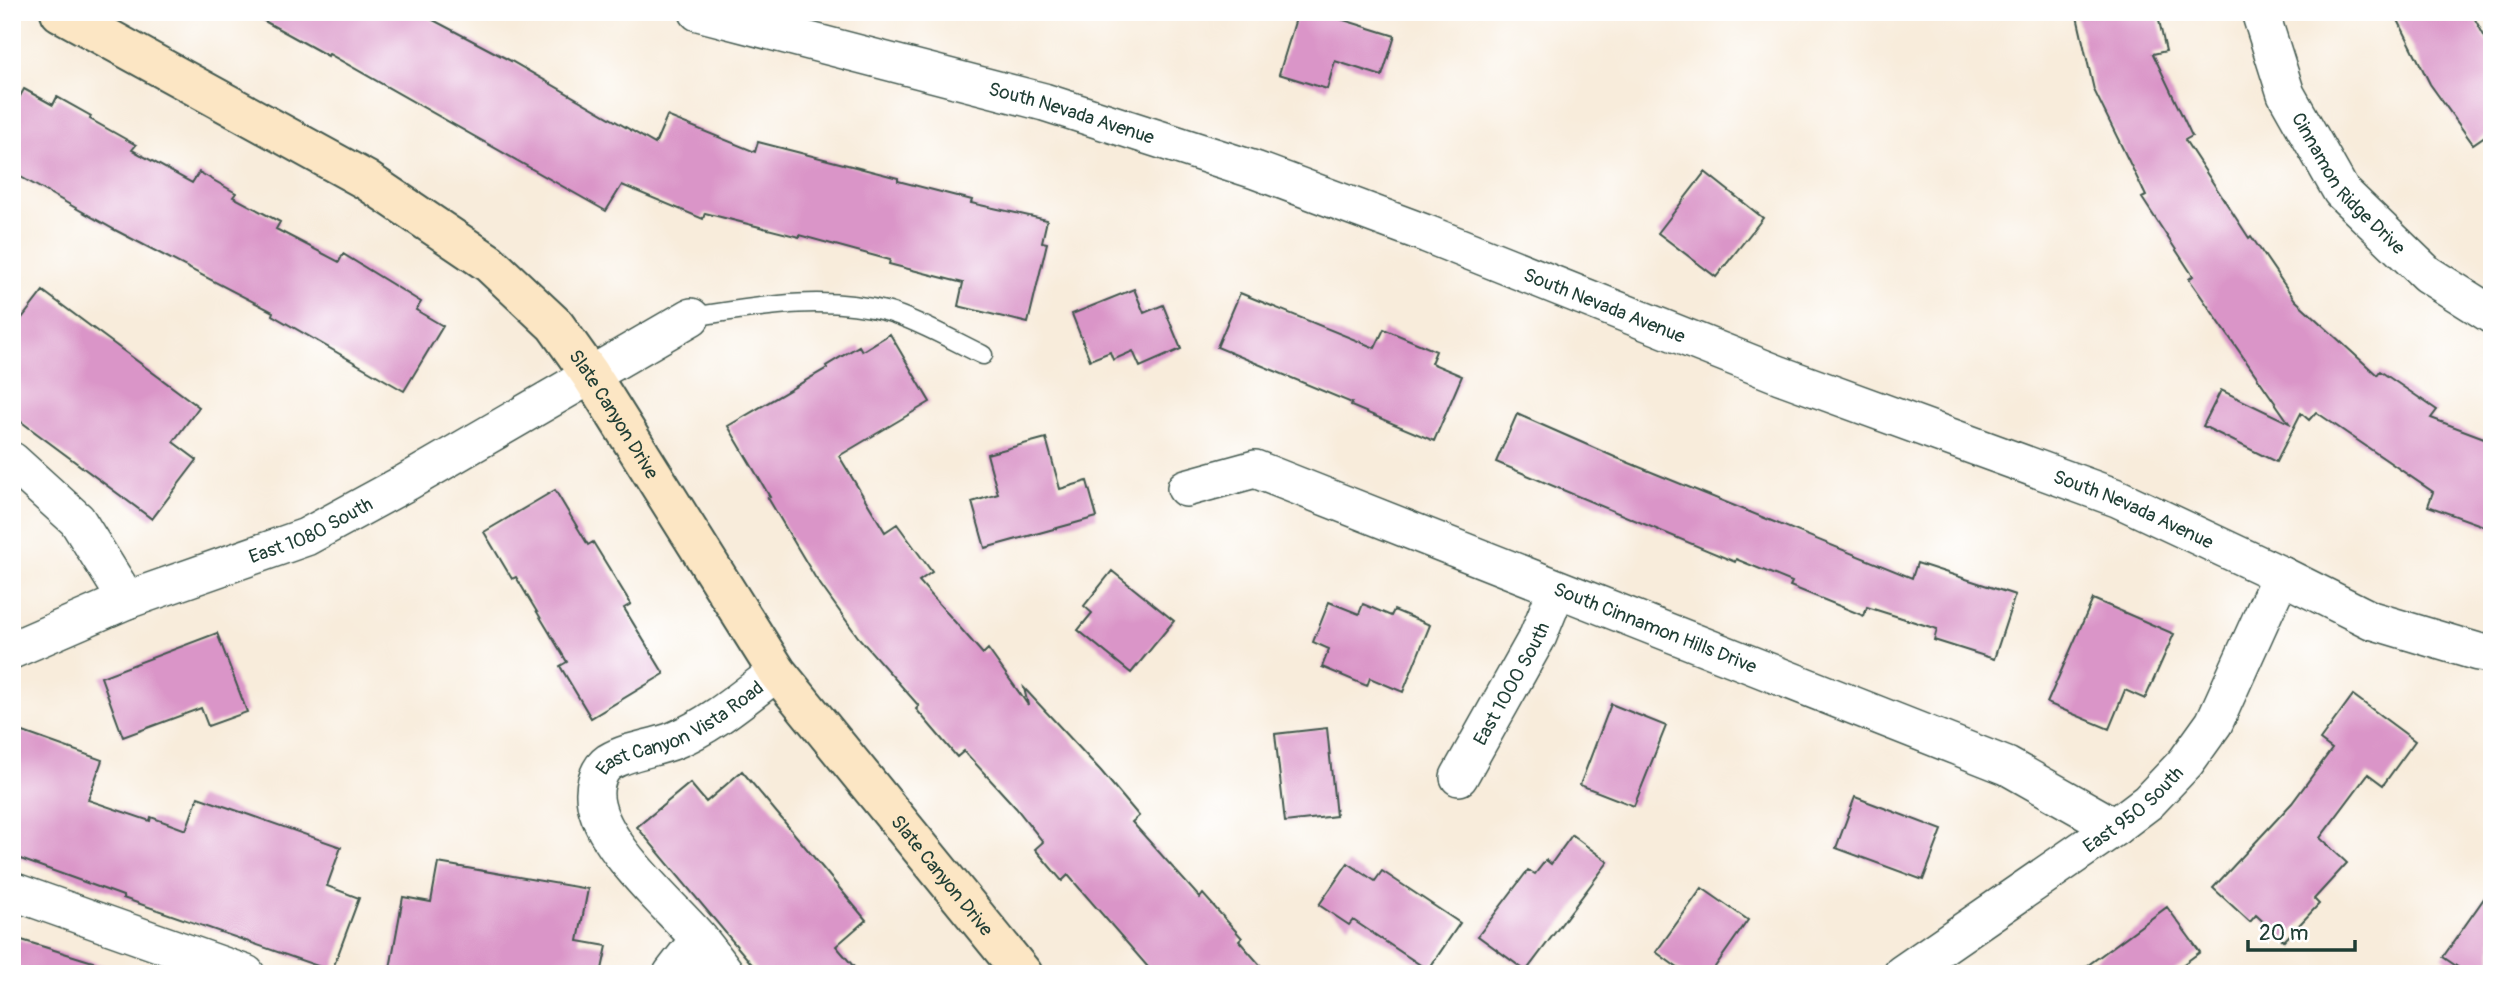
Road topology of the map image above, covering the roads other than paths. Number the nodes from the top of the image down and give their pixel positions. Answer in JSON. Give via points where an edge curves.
{"nodes":[{"id":1,"x":60,"y":12,"type":"edge"},
{"id":2,"x":698,"y":12,"type":"edge"},
{"id":3,"x":2260,"y":12,"type":"edge"},
{"id":4,"x":2492,"y":315,"type":"edge"},
{"id":5,"x":691,"y":317,"type":"joint"},
{"id":6,"x":983,"y":355,"type":"dead end"},
{"id":7,"x":590,"y":374,"type":"junction"},
{"id":8,"x":12,"y":461,"type":"edge"},
{"id":9,"x":1186,"y":488,"type":"dead end"},
{"id":10,"x":2281,"y":575,"type":"junction"},
{"id":11,"x":1557,"y":589,"type":"junction"},
{"id":12,"x":127,"y":600,"type":"junction"},
{"id":13,"x":12,"y":650,"type":"edge"},
{"id":14,"x":2492,"y":654,"type":"edge"},
{"id":15,"x":777,"y":672,"type":"junction"},
{"id":16,"x":1459,"y":777,"type":"dead end"},
{"id":17,"x":2115,"y":827,"type":"junction"},
{"id":18,"x":12,"y":891,"type":"edge"},
{"id":19,"x":699,"y":939,"type":"junction"},
{"id":20,"x":246,"y":974,"type":"edge"},
{"id":21,"x":672,"y":974,"type":"edge"},
{"id":22,"x":726,"y":974,"type":"edge"},
{"id":23,"x":1023,"y":974,"type":"edge"},
{"id":24,"x":1902,"y":974,"type":"edge"}],
"edges":[{"from":1,"to":7,"type":"street","name":"Slate Canyon Drive","via":[[366,180],[489,263],[555,326]]},
{"from":2,"to":10,"type":"street","name":"South Nevada Avenue","via":[[1044,102],[1255,170],[1780,375],[2117,498]]},
{"from":3,"to":4,"type":"street","name":"Cinnamon Ridge Drive","via":[[2286,94],[2341,191],[2427,274]]},
{"from":5,"to":6,"type":"lane","via":[[778,303],[852,304],[892,313]]},
{"from":5,"to":7,"type":"street","name":"East 1080 South"},
{"from":7,"to":12,"type":"street","name":"East 1080 South","via":[[306,537]]},
{"from":7,"to":15,"type":"street","name":"Slate Canyon Drive"},
{"from":8,"to":12,"type":"street","via":[[77,520]]},
{"from":9,"to":11,"type":"street","name":"South Cinnamon Hills Drive","via":[[1255,469]]},
{"from":10,"to":14,"type":"street","name":"South Nevada Avenue","via":[[2371,620]]},
{"from":10,"to":17,"type":"street","name":"East 950 South","via":[[2214,723],[2186,762],[2148,802]]},
{"from":11,"to":16,"type":"street","name":"East 1000 South","via":[[1538,636]]},
{"from":11,"to":17,"type":"street","name":"South Cinnamon Hills Drive","via":[[2007,766]]},
{"from":12,"to":13,"type":"street","name":"East 1080 South"},
{"from":15,"to":19,"type":"street","name":"East Canyon Vista Road","via":[[698,729],[606,764],[593,792],[599,818],[612,840]]},
{"from":15,"to":23,"type":"street","name":"Slate Canyon Drive"},
{"from":17,"to":24,"type":"street","name":"East 950 South"},
{"from":18,"to":20,"type":"street"},
{"from":19,"to":21,"type":"street"},
{"from":19,"to":22,"type":"street"}]}
